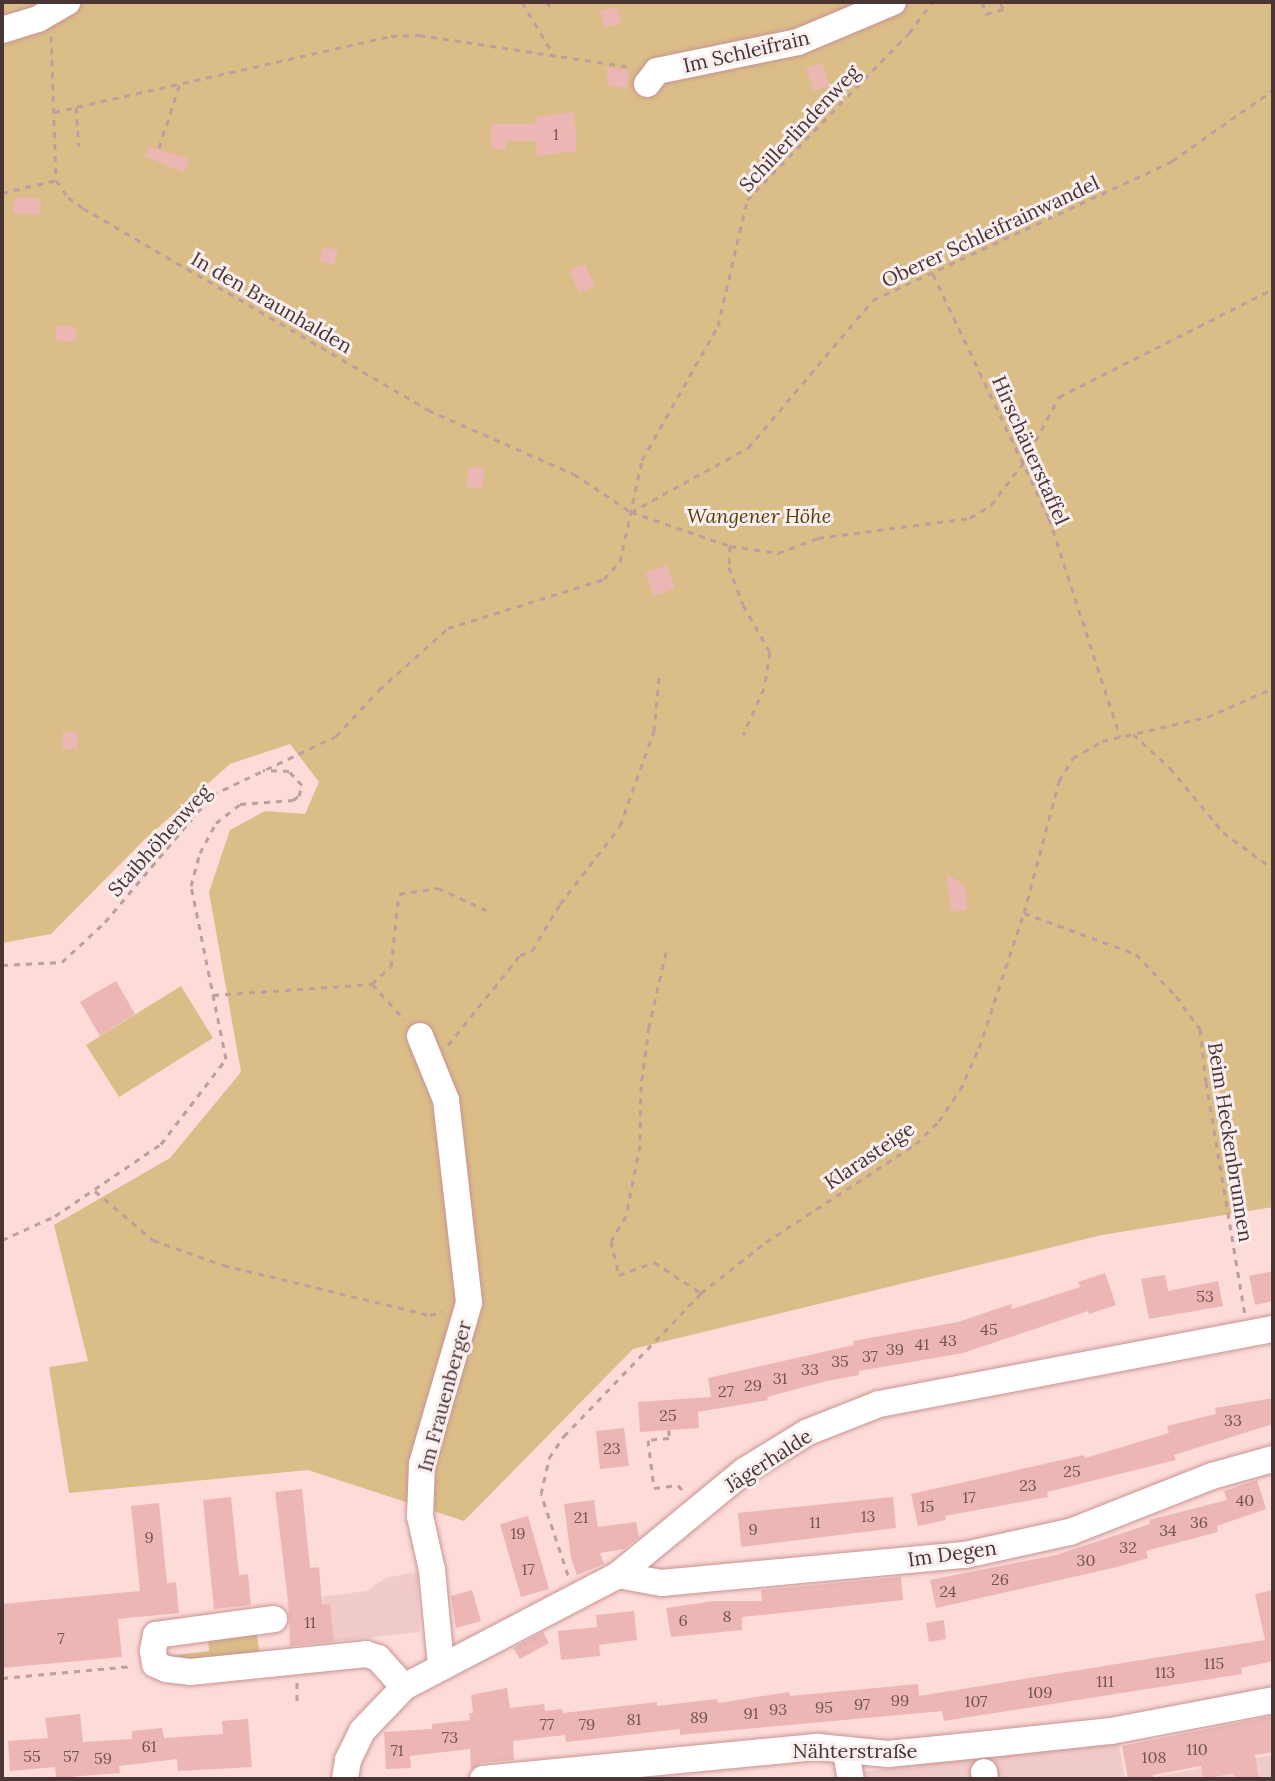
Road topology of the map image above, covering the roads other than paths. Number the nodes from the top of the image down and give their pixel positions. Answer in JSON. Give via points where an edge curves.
{"nodes":[{"id":1,"x":893,"y":2,"type":"edge"},
{"id":2,"x":59,"y":7,"type":"edge"},
{"id":3,"x":2,"y":30,"type":"edge"},
{"id":4,"x":652,"y":77,"type":"road end"},
{"id":5,"x":425,"y":1048,"type":"road end"},
{"id":6,"x":1260,"y":1331,"type":"edge"},
{"id":7,"x":1273,"y":1459,"type":"edge"},
{"id":8,"x":618,"y":1575,"type":"junction"},
{"id":9,"x":274,"y":1619,"type":"dead end"},
{"id":10,"x":441,"y":1665,"type":"junction"},
{"id":11,"x":404,"y":1687,"type":"junction"},
{"id":12,"x":1273,"y":1700,"type":"edge"},
{"id":13,"x":846,"y":1752,"type":"junction"},
{"id":14,"x":345,"y":1779,"type":"edge"},
{"id":15,"x":483,"y":1779,"type":"edge"},
{"id":16,"x":851,"y":1779,"type":"edge"}],
"edges":[{"from":1,"to":4,"type":"street","name":"Im Schleifrain","via":[[798,42]]},
{"from":2,"to":3,"type":"street"},
{"from":5,"to":10,"type":"street","name":"Im Frauenberger","via":[[446,1100],[469,1303],[422,1464],[420,1516],[432,1570]]},
{"from":6,"to":8,"type":"street","name":"Jägerhalde","via":[[864,1409],[808,1432],[744,1471]]},
{"from":7,"to":8,"type":"street","name":"Im Degen","via":[[1212,1476],[1070,1532],[965,1555],[661,1583]]},
{"from":8,"to":10,"type":"street","name":"Jägerhalde"},
{"from":9,"to":11,"type":"street","via":[[156,1635],[155,1664],[190,1672],[366,1654],[378,1658]]},
{"from":10,"to":11,"type":"street","name":"Jägerhalde"},
{"from":11,"to":14,"type":"street","name":"Jägerhalde","via":[[362,1731]]},
{"from":12,"to":13,"type":"street","name":"Nähterstraße","via":[[1111,1731],[888,1754]]},
{"from":13,"to":15,"type":"street","name":"Nähterstraße","via":[[818,1747]]},
{"from":13,"to":16,"type":"street"}]}
